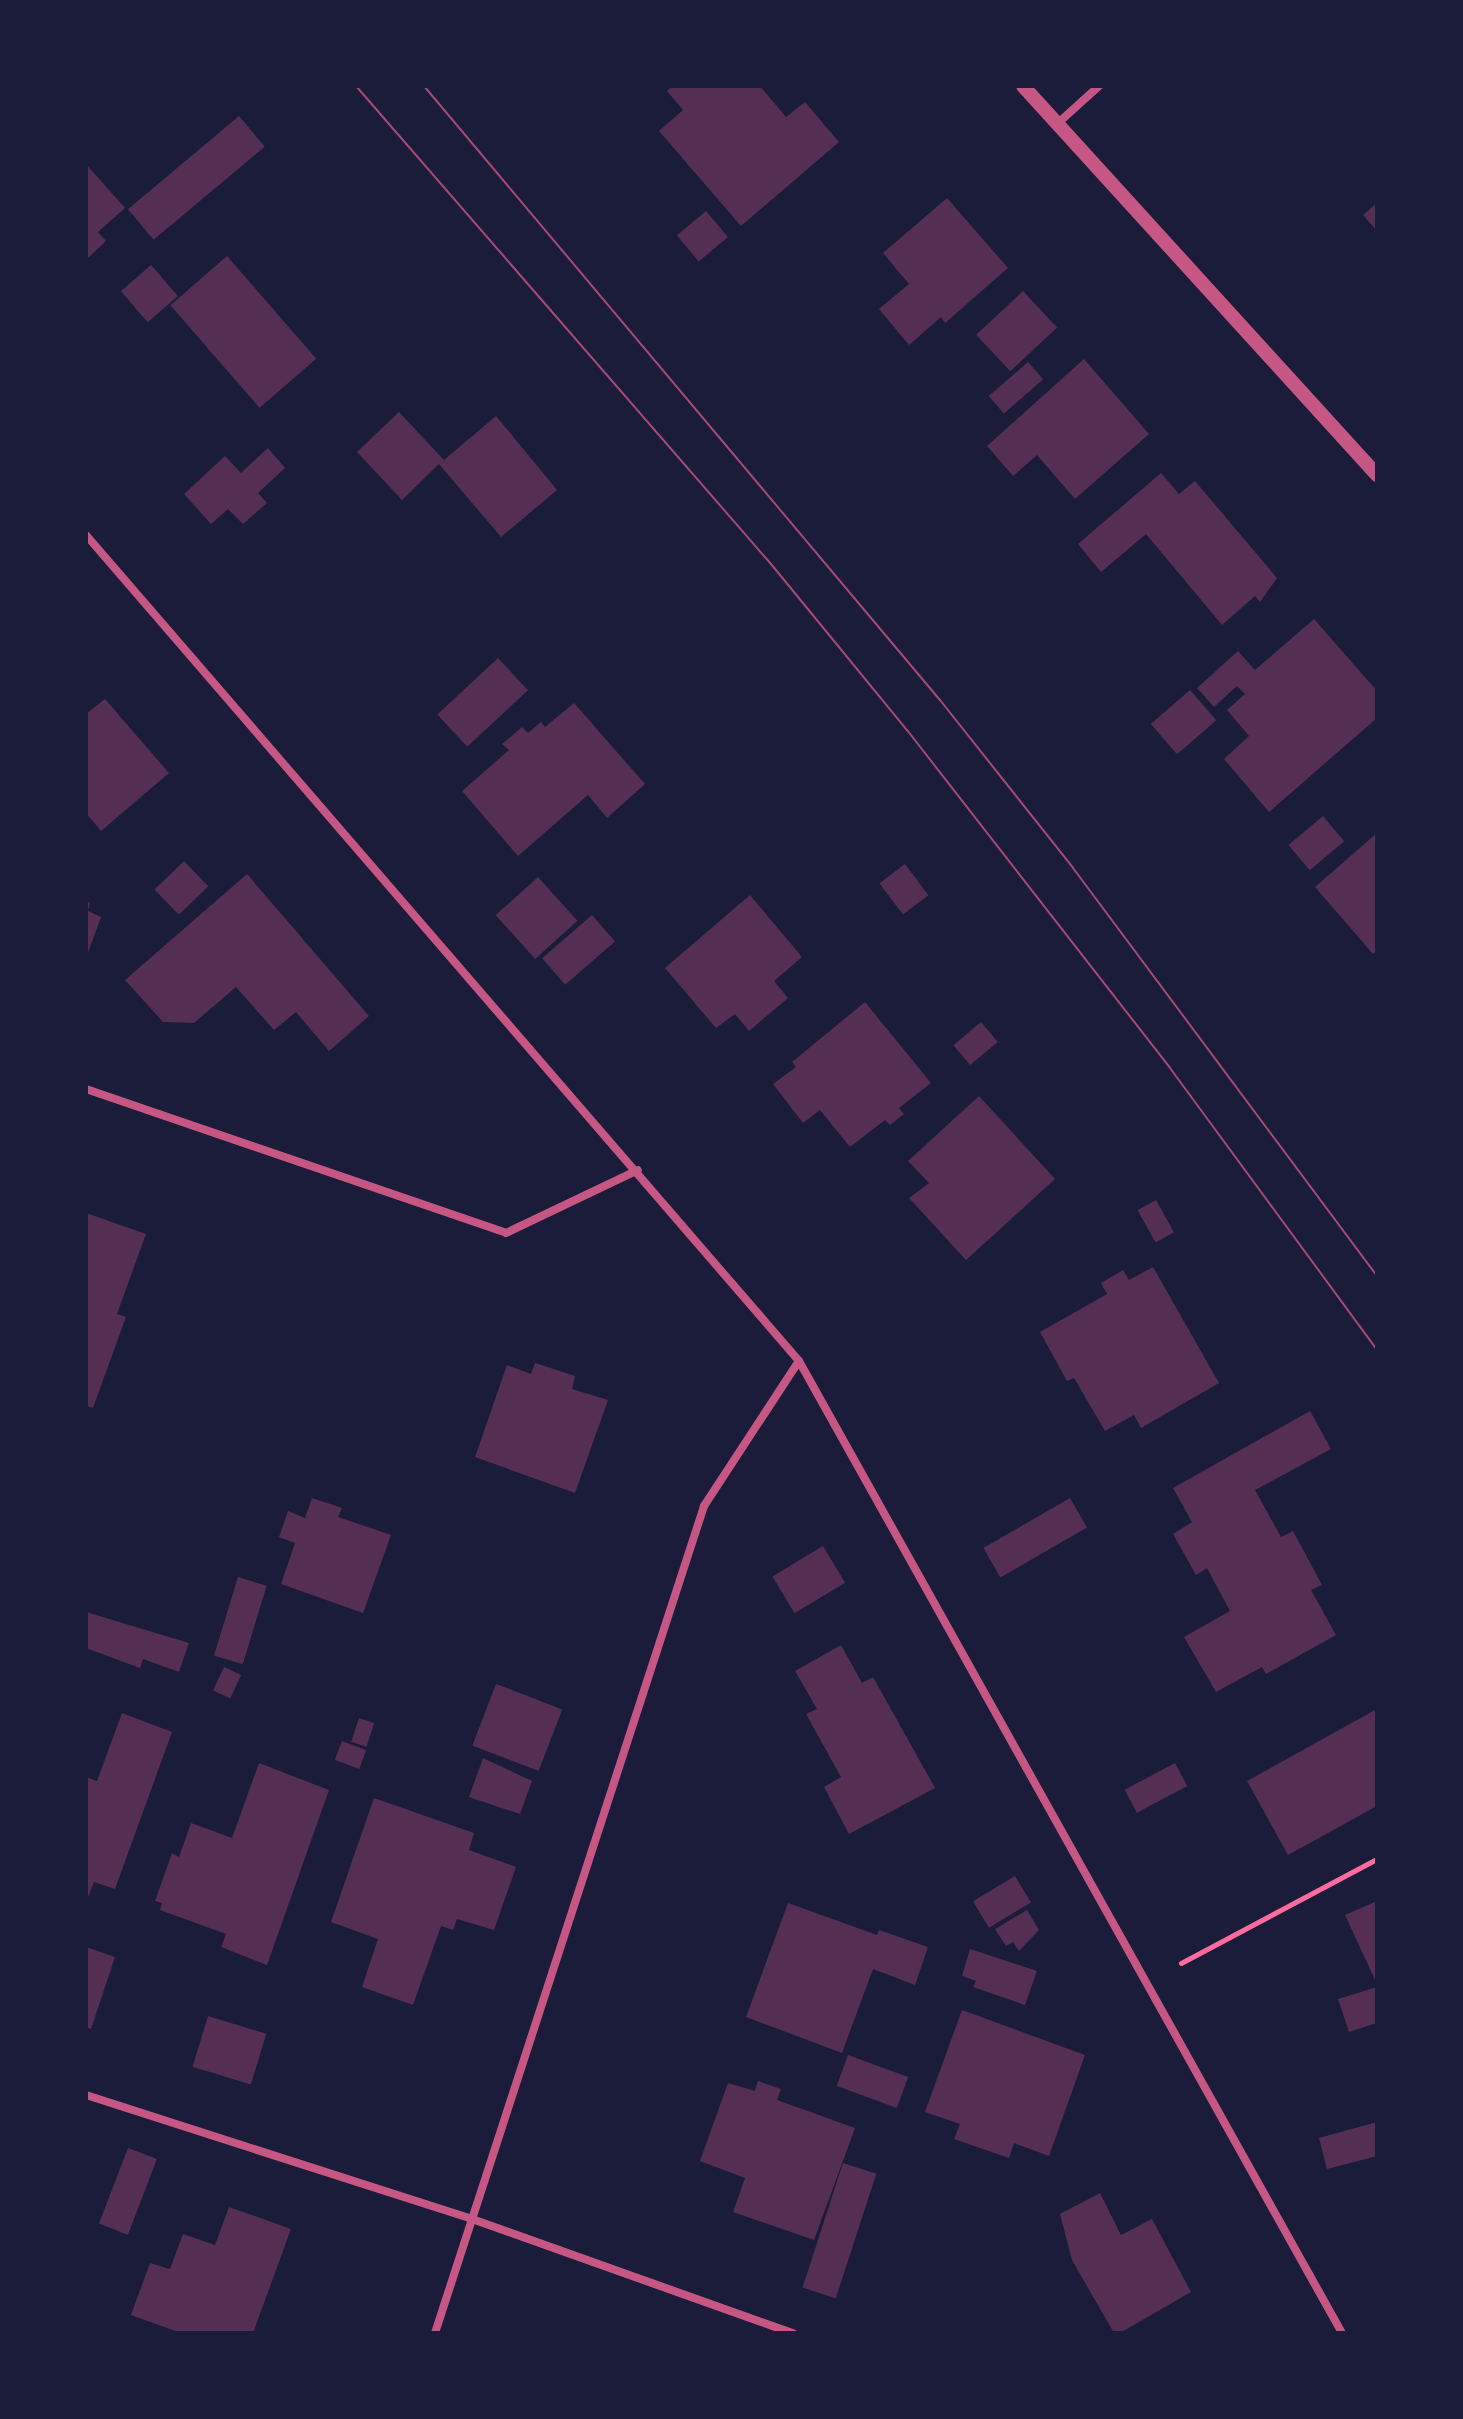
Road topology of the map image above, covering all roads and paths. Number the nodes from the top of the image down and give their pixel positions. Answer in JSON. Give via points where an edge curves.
{"nodes":[{"id":1,"x":1023,"y":86,"type":"edge"},
{"id":2,"x":1099,"y":86,"type":"edge"},
{"id":3,"x":1057,"y":124,"type":"junction"},
{"id":4,"x":1377,"y":475,"type":"edge"},
{"id":5,"x":86,"y":535,"type":"edge"},
{"id":6,"x":86,"y":1089,"type":"edge"},
{"id":7,"x":638,"y":1170,"type":"junction"},
{"id":8,"x":799,"y":1361,"type":"junction"},
{"id":9,"x":1377,"y":1859,"type":"edge"},
{"id":10,"x":1148,"y":1980,"type":"junction"},
{"id":11,"x":86,"y":2095,"type":"edge"},
{"id":12,"x":472,"y":2219,"type":"junction"},
{"id":13,"x":435,"y":2333,"type":"edge"},
{"id":14,"x":793,"y":2333,"type":"edge"},
{"id":15,"x":1342,"y":2333,"type":"edge"}],
"edges":[{"from":1,"to":3,"type":"street"},
{"from":2,"to":3,"type":"street"},
{"from":3,"to":4,"type":"street"},
{"from":5,"to":7,"type":"street"},
{"from":6,"to":7,"type":"street","via":[[506,1233]]},
{"from":7,"to":8,"type":"street"},
{"from":8,"to":10,"type":"street"},
{"from":8,"to":12,"type":"street","via":[[704,1506]]},
{"from":9,"to":10,"type":"path"},
{"from":10,"to":15,"type":"street"},
{"from":11,"to":12,"type":"street"},
{"from":12,"to":13,"type":"street"},
{"from":12,"to":14,"type":"street"}]}
